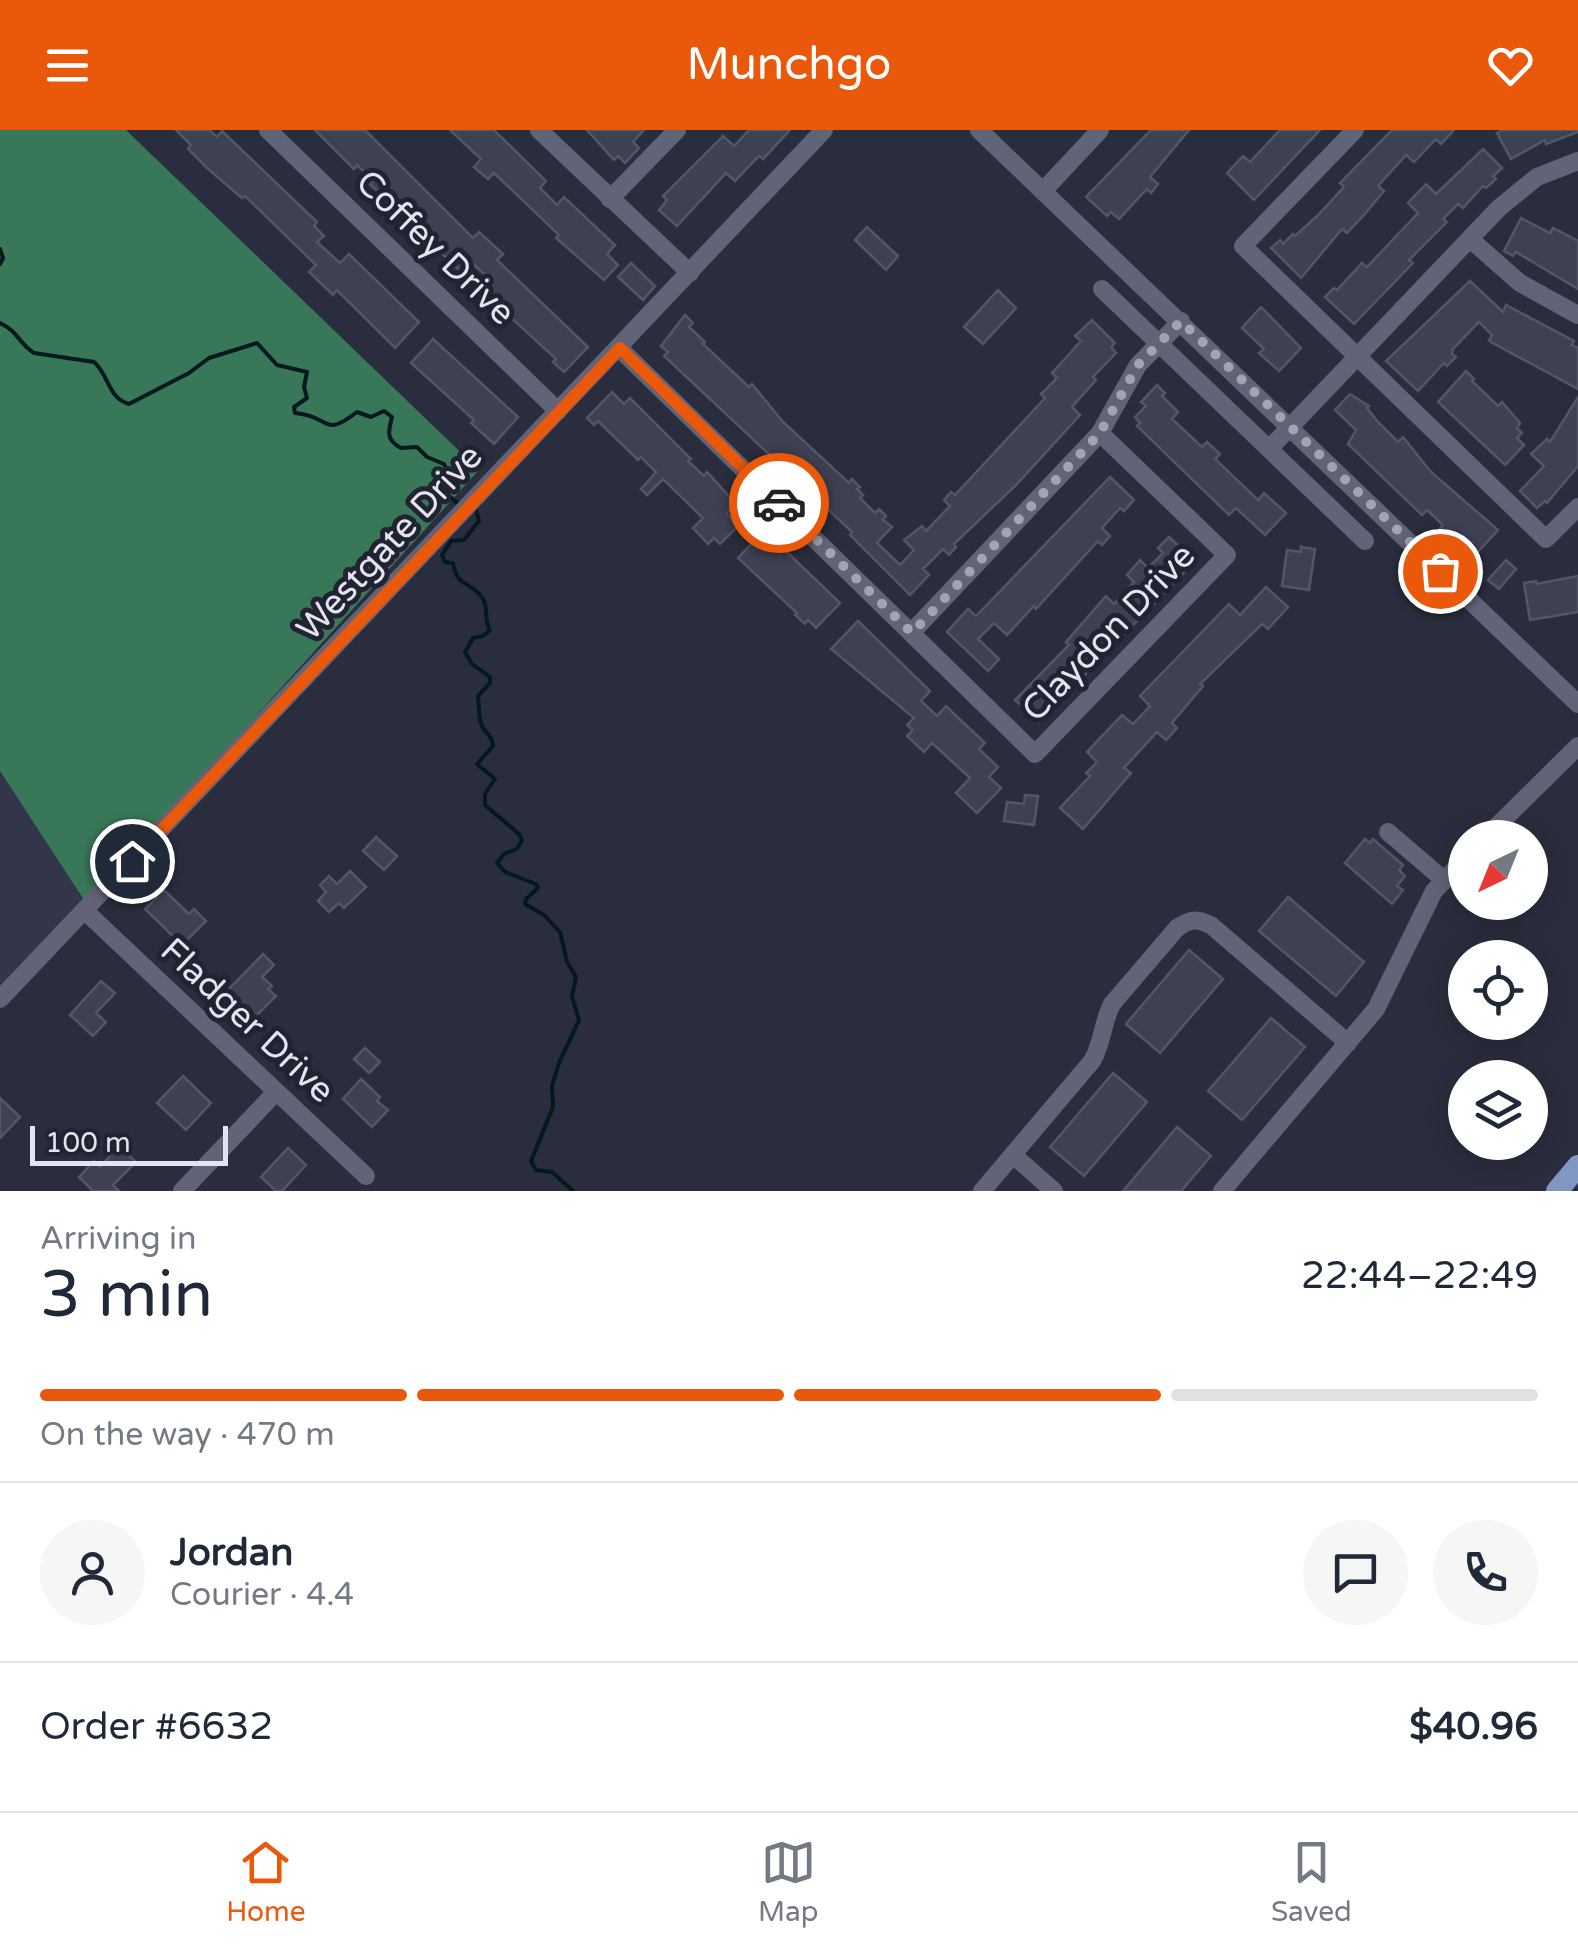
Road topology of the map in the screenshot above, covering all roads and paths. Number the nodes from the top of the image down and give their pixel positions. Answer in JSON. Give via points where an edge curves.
{"nodes":[{"id":1,"x":268,"y":130,"type":"edge"},
{"id":2,"x":539,"y":130,"type":"edge"},
{"id":3,"x":677,"y":130,"type":"edge"},
{"id":4,"x":824,"y":130,"type":"edge"},
{"id":5,"x":978,"y":130,"type":"edge"},
{"id":6,"x":1100,"y":130,"type":"edge"},
{"id":7,"x":1355,"y":130,"type":"edge"},
{"id":8,"x":1578,"y":161,"type":"edge"},
{"id":9,"x":1043,"y":191,"type":"junction"},
{"id":10,"x":610,"y":198,"type":"junction"},
{"id":11,"x":1470,"y":239,"type":"junction"},
{"id":12,"x":690,"y":273,"type":"junction"},
{"id":13,"x":1102,"y":289,"type":"dead end"},
{"id":14,"x":1578,"y":315,"type":"edge"},
{"id":15,"x":1181,"y":321,"type":"junction"},
{"id":16,"x":1159,"y":343,"type":"junction"},
{"id":17,"x":620,"y":348,"type":"junction"},
{"id":18,"x":1357,"y":358,"type":"junction"},
{"id":19,"x":558,"y":411,"type":"junction"},
{"id":20,"x":1291,"y":427,"type":"junction"},
{"id":21,"x":1100,"y":433,"type":"junction"},
{"id":22,"x":1269,"y":449,"type":"junction"},
{"id":23,"x":1578,"y":506,"type":"edge"},
{"id":24,"x":1364,"y":541,"type":"dead end"},
{"id":25,"x":912,"y":633,"type":"junction"},
{"id":26,"x":1578,"y":704,"type":"edge"},
{"id":27,"x":1578,"y":746,"type":"edge"},
{"id":28,"x":1504,"y":820,"type":"edge"},
{"id":29,"x":1388,"y":832,"type":"dead end"},
{"id":30,"x":1448,"y":876,"type":"edge"},
{"id":31,"x":1444,"y":880,"type":"junction"},
{"id":32,"x":85,"y":910,"type":"junction"},
{"id":33,"x":0,"y":998,"type":"edge"},
{"id":34,"x":1348,"y":1043,"type":"junction"},
{"id":35,"x":276,"y":1092,"type":"junction"},
{"id":36,"x":1013,"y":1156,"type":"junction"},
{"id":37,"x":1578,"y":1166,"type":"edge"},
{"id":38,"x":366,"y":1176,"type":"dead end"},
{"id":39,"x":182,"y":1191,"type":"edge"},
{"id":40,"x":982,"y":1191,"type":"edge"},
{"id":41,"x":1054,"y":1191,"type":"edge"},
{"id":42,"x":1222,"y":1191,"type":"edge"},
{"id":43,"x":1557,"y":1191,"type":"edge"}],
"edges":[{"from":1,"to":19,"type":"street","name":"Coffey Drive"},
{"from":2,"to":10,"type":"street"},
{"from":3,"to":10,"type":"street"},
{"from":4,"to":12,"type":"street","name":"Westgate Drive"},
{"from":5,"to":9,"type":"street"},
{"from":6,"to":9,"type":"street"},
{"from":7,"to":18,"type":"street","via":[[1243,246]]},
{"from":8,"to":11,"type":"street","via":[[1537,177]]},
{"from":9,"to":15,"type":"street"},
{"from":10,"to":12,"type":"street"},
{"from":11,"to":14,"type":"street","via":[[1520,284]]},
{"from":11,"to":18,"type":"street"},
{"from":12,"to":17,"type":"street","name":"Westgate Drive"},
{"from":13,"to":16,"type":"street"},
{"from":15,"to":16,"type":"street"},
{"from":15,"to":20,"type":"street"},
{"from":16,"to":21,"type":"street","via":[[1138,365]]},
{"from":16,"to":22,"type":"street"},
{"from":17,"to":19,"type":"street","name":"Westgate Drive"},
{"from":17,"to":25,"type":"street"},
{"from":18,"to":20,"type":"street"},
{"from":18,"to":23,"type":"street","via":[[1546,539]]},
{"from":19,"to":32,"type":"street","name":"Westgate Drive"},
{"from":20,"to":22,"type":"street"},
{"from":20,"to":26,"type":"street"},
{"from":21,"to":25,"type":"street"},
{"from":21,"to":25,"type":"street","name":"Claydon Drive","via":[[1227,555],[1035,754]]},
{"from":22,"to":24,"type":"street"},
{"from":27,"to":28,"type":"street"},
{"from":29,"to":31,"type":"street"},
{"from":30,"to":31,"type":"street"},
{"from":31,"to":34,"type":"street","via":[[1386,991]]},
{"from":32,"to":33,"type":"street","name":"Westgate Drive"},
{"from":32,"to":35,"type":"street","name":"Fladger Drive"},
{"from":34,"to":36,"type":"street","via":[[1212,926],[1189,920],[1112,1004],[1092,1061]]},
{"from":34,"to":42,"type":"street"},
{"from":35,"to":38,"type":"street","name":"Fladger Drive"},
{"from":35,"to":39,"type":"street"},
{"from":36,"to":40,"type":"street"},
{"from":36,"to":41,"type":"street"},
{"from":37,"to":43,"type":"main road"}]}
